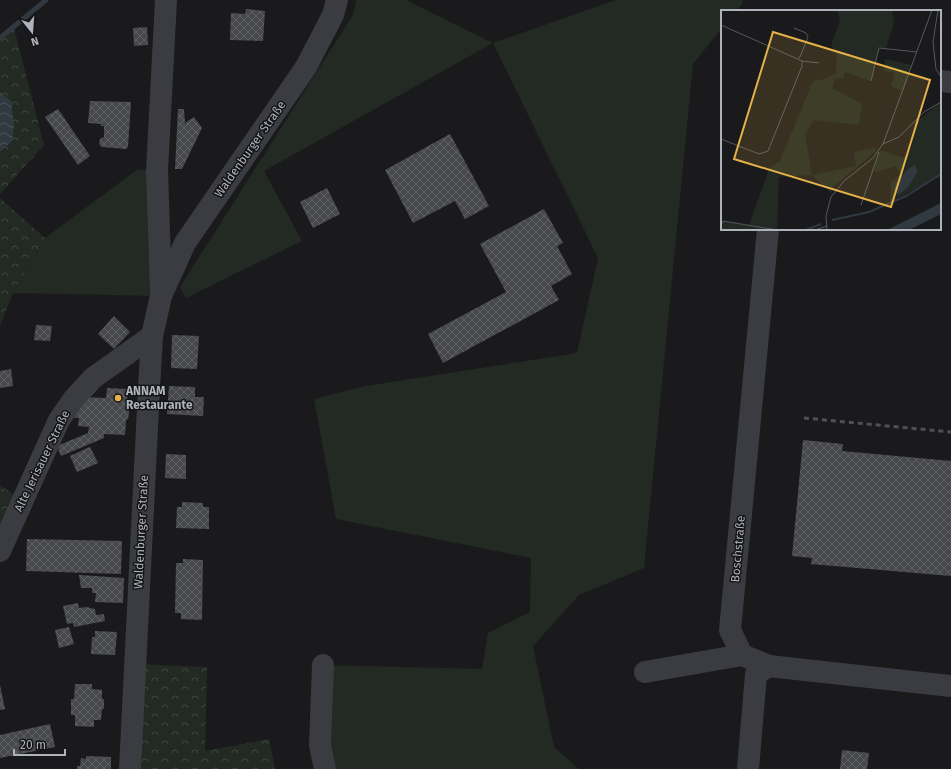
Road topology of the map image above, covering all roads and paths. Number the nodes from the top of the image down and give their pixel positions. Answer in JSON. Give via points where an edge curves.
{"nodes":[{"id":1,"x":166,"y":0,"type":"edge"},
{"id":2,"x":337,"y":0,"type":"edge"},
{"id":3,"x":768,"y":230,"type":"edge"},
{"id":4,"x":161,"y":296,"type":"junction"},
{"id":5,"x":152,"y":336,"type":"junction"},
{"id":6,"x":0,"y":551,"type":"edge"},
{"id":7,"x":742,"y":655,"type":"junction"},
{"id":8,"x":323,"y":665,"type":"dead end"},
{"id":9,"x":769,"y":666,"type":"junction"},
{"id":10,"x":645,"y":672,"type":"dead end"},
{"id":11,"x":951,"y":686,"type":"edge"},
{"id":12,"x":130,"y":769,"type":"edge"},
{"id":13,"x":325,"y":769,"type":"edge"},
{"id":14,"x":748,"y":769,"type":"edge"}],
"edges":[{"from":1,"to":4,"type":"street","name":"Waldenburger Straße","via":[[157,171]]},
{"from":2,"to":4,"type":"street","name":"Waldenburger Straße","via":[[333,15],[306,67],[185,243]]},
{"from":3,"to":7,"type":"street","name":"Boschstraße","via":[[730,630]]},
{"from":4,"to":5,"type":"street","name":"Waldenburger Straße"},
{"from":5,"to":6,"type":"street","name":"Alte Jerisauer Straße","via":[[93,378],[73,400],[59,420]]},
{"from":5,"to":12,"type":"street","name":"Waldenburger Straße"},
{"from":7,"to":9,"type":"street"},
{"from":7,"to":10,"type":"street"},
{"from":8,"to":13,"type":"street","via":[[320,745]]},
{"from":9,"to":11,"type":"street"},
{"from":9,"to":14,"type":"street","via":[[756,674]]}]}
